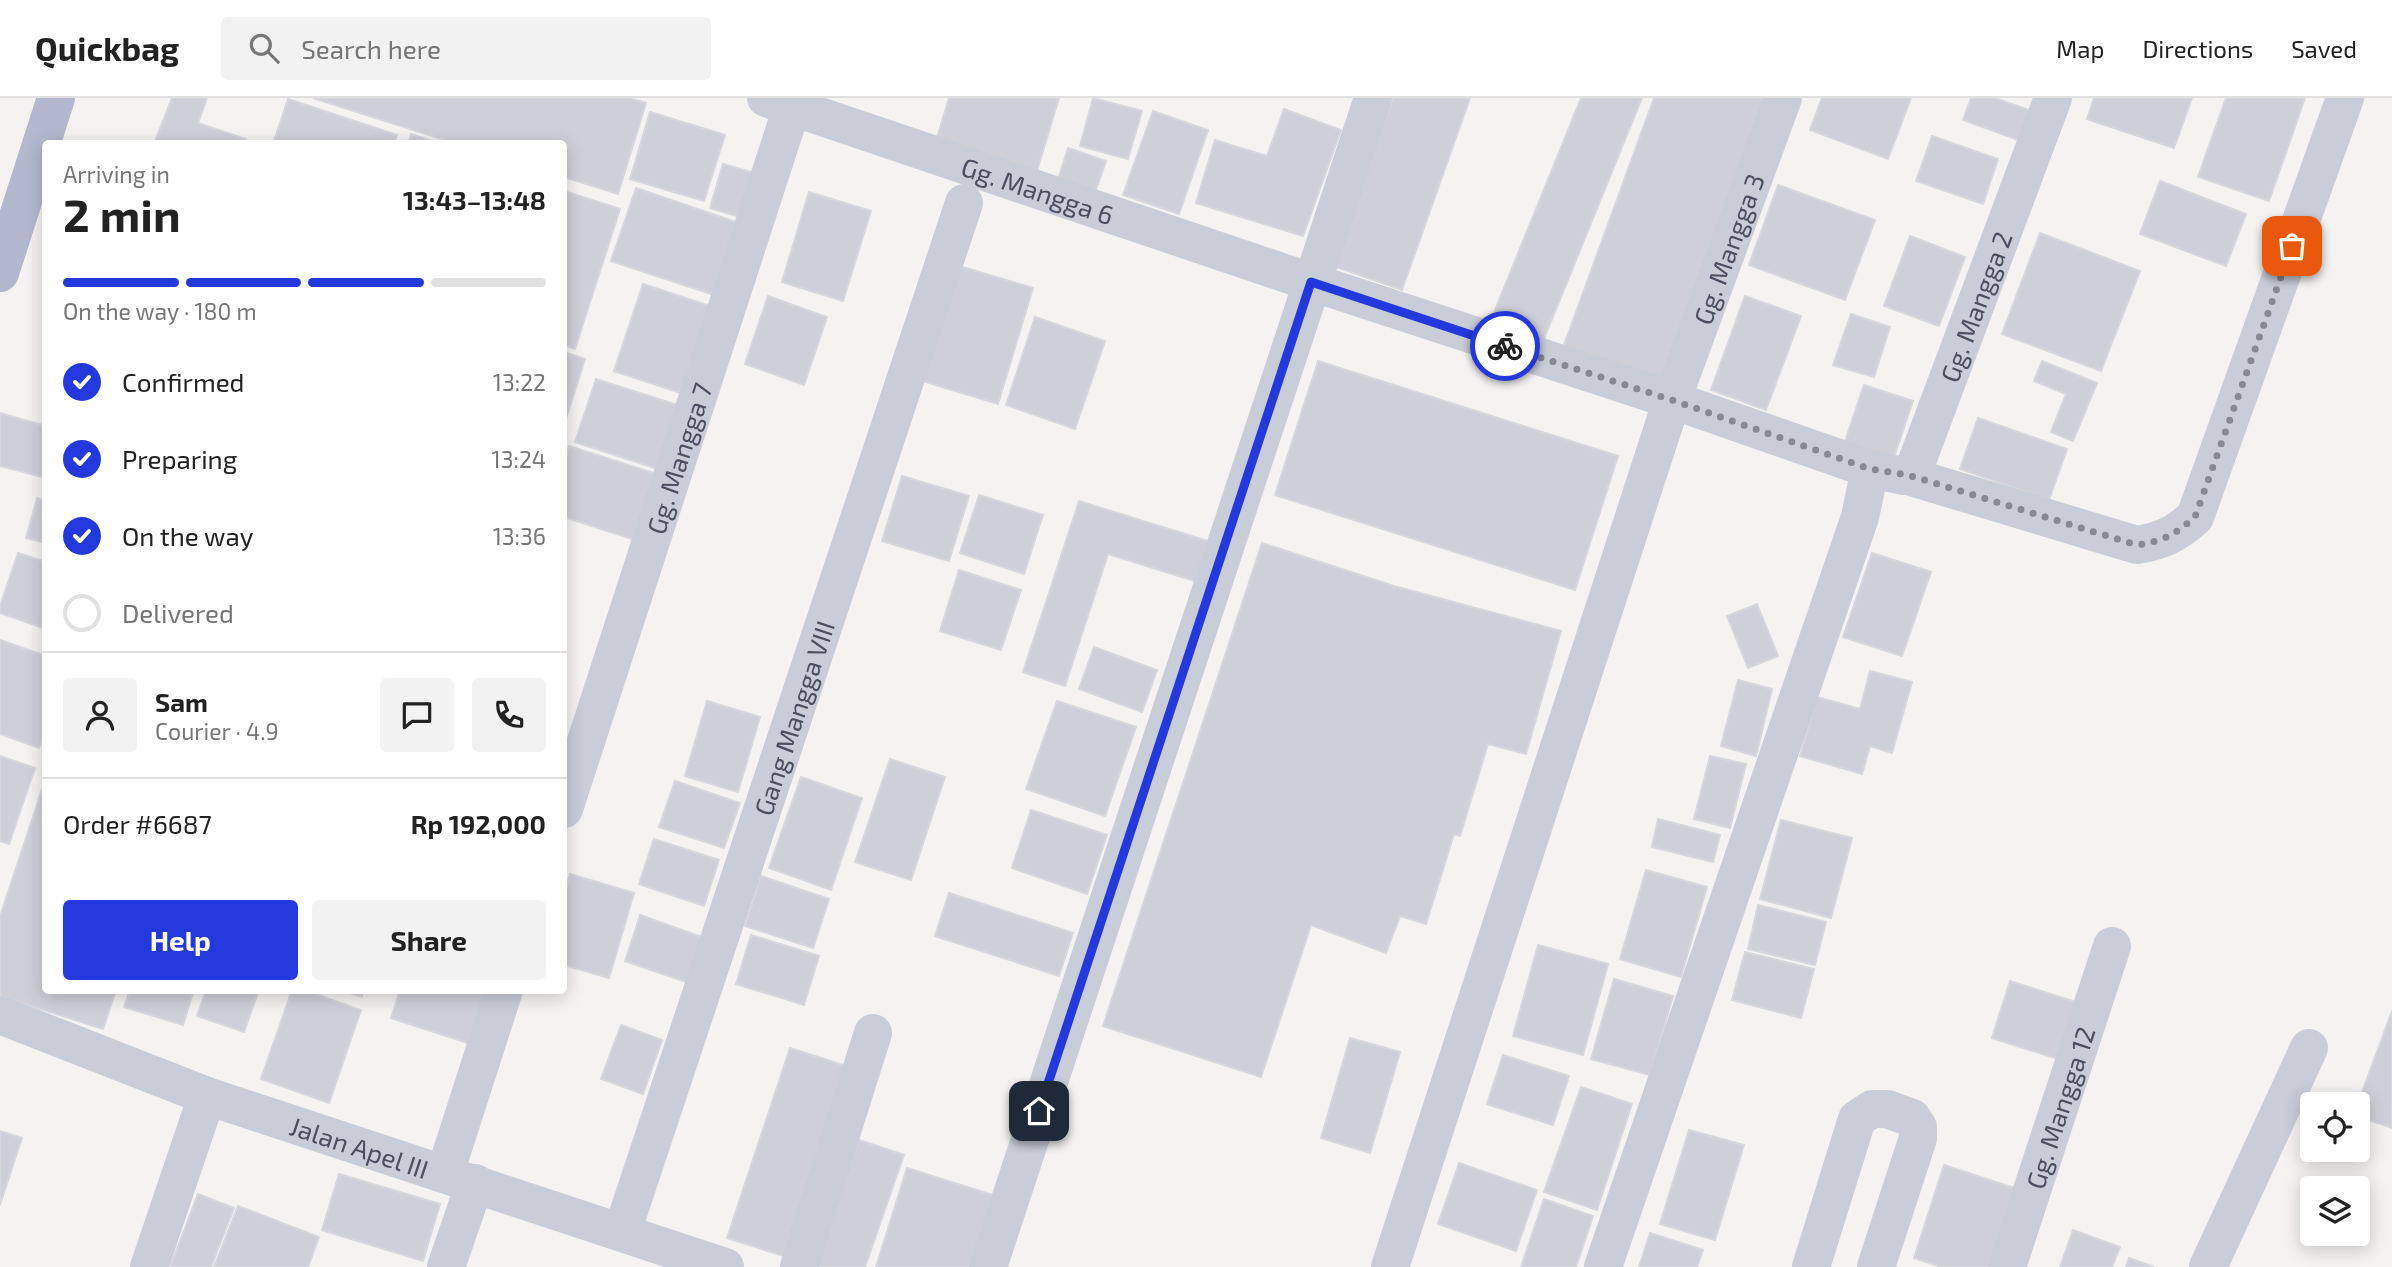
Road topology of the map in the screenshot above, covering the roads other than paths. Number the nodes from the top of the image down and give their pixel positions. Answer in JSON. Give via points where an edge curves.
{"nodes":[{"id":1,"x":29,"y":98,"type":"edge"},
{"id":2,"x":56,"y":98,"type":"edge"},
{"id":3,"x":1373,"y":98,"type":"edge"},
{"id":4,"x":1783,"y":98,"type":"edge"},
{"id":5,"x":2053,"y":98,"type":"edge"},
{"id":6,"x":2345,"y":98,"type":"edge"},
{"id":7,"x":785,"y":101,"type":"edge"},
{"id":8,"x":0,"y":191,"type":"edge"},
{"id":9,"x":964,"y":203,"type":"dead end"},
{"id":10,"x":3,"y":253,"type":"edge"},
{"id":11,"x":1311,"y":282,"type":"junction"},
{"id":12,"x":1672,"y":400,"type":"junction"},
{"id":13,"x":1870,"y":469,"type":"junction"},
{"id":14,"x":1908,"y":475,"type":"junction"},
{"id":15,"x":567,"y":799,"type":"edge"},
{"id":16,"x":2112,"y":946,"type":"dead end"},
{"id":17,"x":503,"y":994,"type":"edge"},
{"id":18,"x":0,"y":1016,"type":"edge"},
{"id":19,"x":873,"y":1033,"type":"dead end"},
{"id":20,"x":2309,"y":1048,"type":"dead end"},
{"id":21,"x":207,"y":1096,"type":"junction"},
{"id":22,"x":460,"y":1178,"type":"junction"},
{"id":23,"x":622,"y":1232,"type":"junction"},
{"id":24,"x":149,"y":1267,"type":"edge"},
{"id":25,"x":446,"y":1267,"type":"edge"},
{"id":26,"x":725,"y":1267,"type":"edge"},
{"id":27,"x":799,"y":1267,"type":"edge"},
{"id":28,"x":988,"y":1267,"type":"edge"},
{"id":29,"x":1390,"y":1267,"type":"edge"},
{"id":30,"x":1603,"y":1267,"type":"edge"},
{"id":31,"x":1811,"y":1267,"type":"edge"},
{"id":32,"x":1876,"y":1267,"type":"edge"},
{"id":33,"x":2007,"y":1267,"type":"edge"},
{"id":34,"x":2208,"y":1267,"type":"edge"}],
"edges":[{"from":1,"to":8,"type":"main road"},
{"from":2,"to":10,"type":"main road"},
{"from":3,"to":11,"type":"street"},
{"from":4,"to":12,"type":"street","name":"Gg. Mangga 3"},
{"from":5,"to":14,"type":"street","name":"Gg. Mangga 2","via":[[1913,472]]},
{"from":6,"to":14,"type":"street","via":[[2195,517],[2175,535],[2137,545]]},
{"from":7,"to":11,"type":"street","name":"Gg. Mangga 6"},
{"from":7,"to":15,"type":"street","name":"Gg. Mangga 7"},
{"from":9,"to":23,"type":"street","name":"Gang Mangga VIII"},
{"from":11,"to":12,"type":"street","name":"Gg. Mangga 6"},
{"from":11,"to":28,"type":"street"},
{"from":12,"to":13,"type":"street","name":"Gg. Mangga 6"},
{"from":12,"to":29,"type":"street","name":"Gg. Mangga 3"},
{"from":13,"to":14,"type":"street"},
{"from":13,"to":30,"type":"street","via":[[1860,516]]},
{"from":16,"to":33,"type":"street","name":"Gg. Mangga 12"},
{"from":17,"to":22,"type":"street"},
{"from":18,"to":21,"type":"street","name":"Jalan Apel III"},
{"from":19,"to":27,"type":"street"},
{"from":20,"to":34,"type":"street"},
{"from":21,"to":22,"type":"street","name":"Jalan Apel III"},
{"from":21,"to":24,"type":"street"},
{"from":22,"to":23,"type":"street","name":"Jalan Apel III"},
{"from":22,"to":25,"type":"street"},
{"from":23,"to":26,"type":"street","name":"Jalan Apel III"},
{"from":31,"to":32,"type":"street","via":[[1857,1119],[1872,1109],[1887,1109],[1912,1118],[1919,1127]]}]}
